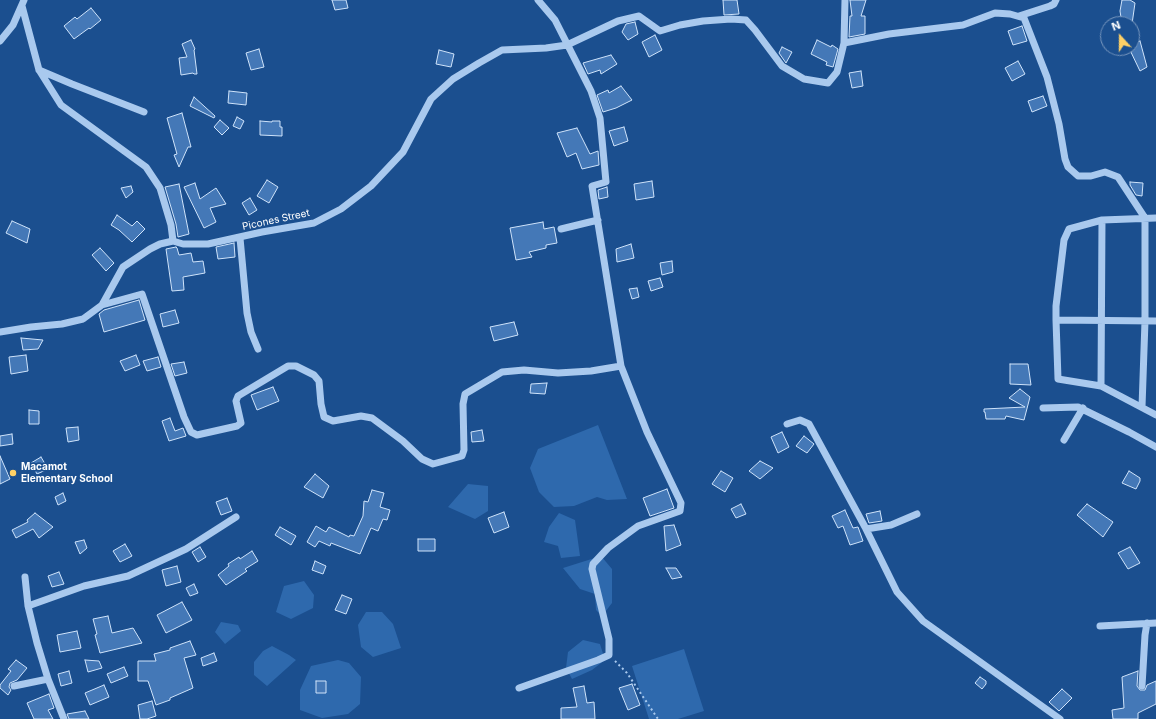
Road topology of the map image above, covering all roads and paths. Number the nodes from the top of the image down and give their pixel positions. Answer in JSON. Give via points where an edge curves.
{"nodes":[{"id":1,"x":538,"y":0,"type":"edge"},
{"id":2,"x":845,"y":0,"type":"edge"},
{"id":3,"x":1056,"y":0,"type":"edge"},
{"id":4,"x":23,"y":3,"type":"edge"},
{"id":5,"x":1019,"y":16,"type":"junction"},
{"id":6,"x":0,"y":41,"type":"edge"},
{"id":7,"x":844,"y":43,"type":"junction"},
{"id":8,"x":567,"y":45,"type":"junction"},
{"id":9,"x":39,"y":70,"type":"junction"},
{"id":10,"x":144,"y":112,"type":"dead end"},
{"id":11,"x":1146,"y":218,"type":"junction"},
{"id":12,"x":1156,"y":218,"type":"edge"},
{"id":13,"x":598,"y":220,"type":"junction"},
{"id":14,"x":1102,"y":220,"type":"junction"},
{"id":15,"x":561,"y":229,"type":"dead end"},
{"id":16,"x":240,"y":238,"type":"junction"},
{"id":17,"x":172,"y":240,"type":"junction"},
{"id":18,"x":102,"y":305,"type":"junction"},
{"id":19,"x":1056,"y":320,"type":"junction"},
{"id":20,"x":1102,"y":321,"type":"junction"},
{"id":21,"x":1145,"y":321,"type":"junction"},
{"id":22,"x":1156,"y":321,"type":"edge"},
{"id":23,"x":0,"y":332,"type":"edge"},
{"id":24,"x":258,"y":349,"type":"dead end"},
{"id":25,"x":621,"y":366,"type":"junction"},
{"id":26,"x":1101,"y":386,"type":"junction"},
{"id":27,"x":1142,"y":407,"type":"junction"},
{"id":28,"x":1043,"y":408,"type":"dead end"},
{"id":29,"x":1083,"y":408,"type":"junction"},
{"id":30,"x":1156,"y":415,"type":"edge"},
{"id":31,"x":787,"y":424,"type":"dead end"},
{"id":32,"x":1064,"y":440,"type":"dead end"},
{"id":33,"x":1156,"y":447,"type":"edge"},
{"id":34,"x":917,"y":514,"type":"dead end"},
{"id":35,"x":236,"y":517,"type":"dead end"},
{"id":36,"x":866,"y":530,"type":"junction"},
{"id":37,"x":25,"y":577,"type":"dead end"},
{"id":38,"x":28,"y":606,"type":"junction"},
{"id":39,"x":1147,"y":623,"type":"junction"},
{"id":40,"x":1156,"y":624,"type":"edge"},
{"id":41,"x":1100,"y":626,"type":"dead end"},
{"id":42,"x":609,"y":655,"type":"junction"},
{"id":43,"x":48,"y":678,"type":"junction"},
{"id":44,"x":14,"y":686,"type":"dead end"},
{"id":45,"x":1142,"y":686,"type":"dead end"},
{"id":46,"x":519,"y":688,"type":"dead end"},
{"id":47,"x":64,"y":719,"type":"edge"},
{"id":48,"x":658,"y":719,"type":"edge"},
{"id":49,"x":1060,"y":719,"type":"edge"}],
"edges":[{"from":1,"to":8,"type":"street","via":[[555,20]]},
{"from":2,"to":7,"type":"street"},
{"from":3,"to":5,"type":"street","via":[[1050,6]]},
{"from":4,"to":6,"type":"street","via":[[13,25]]},
{"from":4,"to":9,"type":"street"},
{"from":5,"to":7,"type":"street","via":[[995,13],[963,25],[889,34]]},
{"from":5,"to":11,"type":"street","via":[[1024,18],[1046,78],[1068,167],[1078,176],[1105,172],[1118,178]]},
{"from":7,"to":8,"type":"street","name":"Picones Street","via":[[837,72],[828,83],[804,80],[782,66],[746,20],[703,21],[660,31],[639,16],[618,21]]},
{"from":8,"to":13,"type":"street","via":[[591,91],[600,118],[606,182],[592,186]]},
{"from":8,"to":16,"type":"street","name":"Picones Street","via":[[502,50],[479,63],[453,79],[431,98],[403,152],[371,186],[341,209],[314,223]]},
{"from":9,"to":10,"type":"street"},
{"from":9,"to":17,"type":"street","via":[[61,105],[146,167],[160,188],[171,224]]},
{"from":11,"to":12,"type":"street"},
{"from":11,"to":14,"type":"street"},
{"from":11,"to":21,"type":"street"},
{"from":13,"to":15,"type":"street"},
{"from":13,"to":25,"type":"street"},
{"from":14,"to":19,"type":"street","via":[[1069,229],[1064,240]]},
{"from":14,"to":20,"type":"street"},
{"from":16,"to":17,"type":"street","name":"Picones Street","via":[[208,244],[183,244]]},
{"from":16,"to":24,"type":"street","via":[[247,313]]},
{"from":17,"to":18,"type":"street","via":[[150,249],[123,267]]},
{"from":18,"to":23,"type":"street","via":[[83,319]]},
{"from":18,"to":25,"type":"street","via":[[142,294],[190,432],[197,435],[237,426],[241,423],[236,401],[238,396],[288,366],[296,366],[314,375],[319,381],[324,417],[333,421],[361,416],[372,418],[422,459],[433,464],[462,456],[465,394],[502,372],[524,370],[558,373]]},
{"from":19,"to":20,"type":"street"},
{"from":19,"to":26,"type":"street","via":[[1058,379]]},
{"from":20,"to":21,"type":"street"},
{"from":20,"to":26,"type":"street"},
{"from":21,"to":22,"type":"street"},
{"from":21,"to":27,"type":"street"},
{"from":25,"to":42,"type":"street","via":[[647,432],[681,503],[680,511],[638,526],[608,548],[593,564],[592,569],[609,640]]},
{"from":26,"to":27,"type":"street"},
{"from":27,"to":30,"type":"street"},
{"from":28,"to":29,"type":"street"},
{"from":29,"to":32,"type":"street"},
{"from":29,"to":33,"type":"street"},
{"from":31,"to":36,"type":"street","via":[[800,420],[808,424]]},
{"from":34,"to":36,"type":"street","via":[[890,525]]},
{"from":35,"to":38,"type":"street","via":[[186,549],[128,576],[84,586]]},
{"from":36,"to":49,"type":"street","via":[[897,592],[923,621]]},
{"from":37,"to":38,"type":"street"},
{"from":38,"to":43,"type":"street"},
{"from":39,"to":40,"type":"street"},
{"from":39,"to":41,"type":"street"},
{"from":39,"to":45,"type":"street"},
{"from":42,"to":46,"type":"street"},
{"from":42,"to":48,"type":"path","via":[[627,673]]},
{"from":43,"to":44,"type":"street"},
{"from":43,"to":47,"type":"street"}]}
